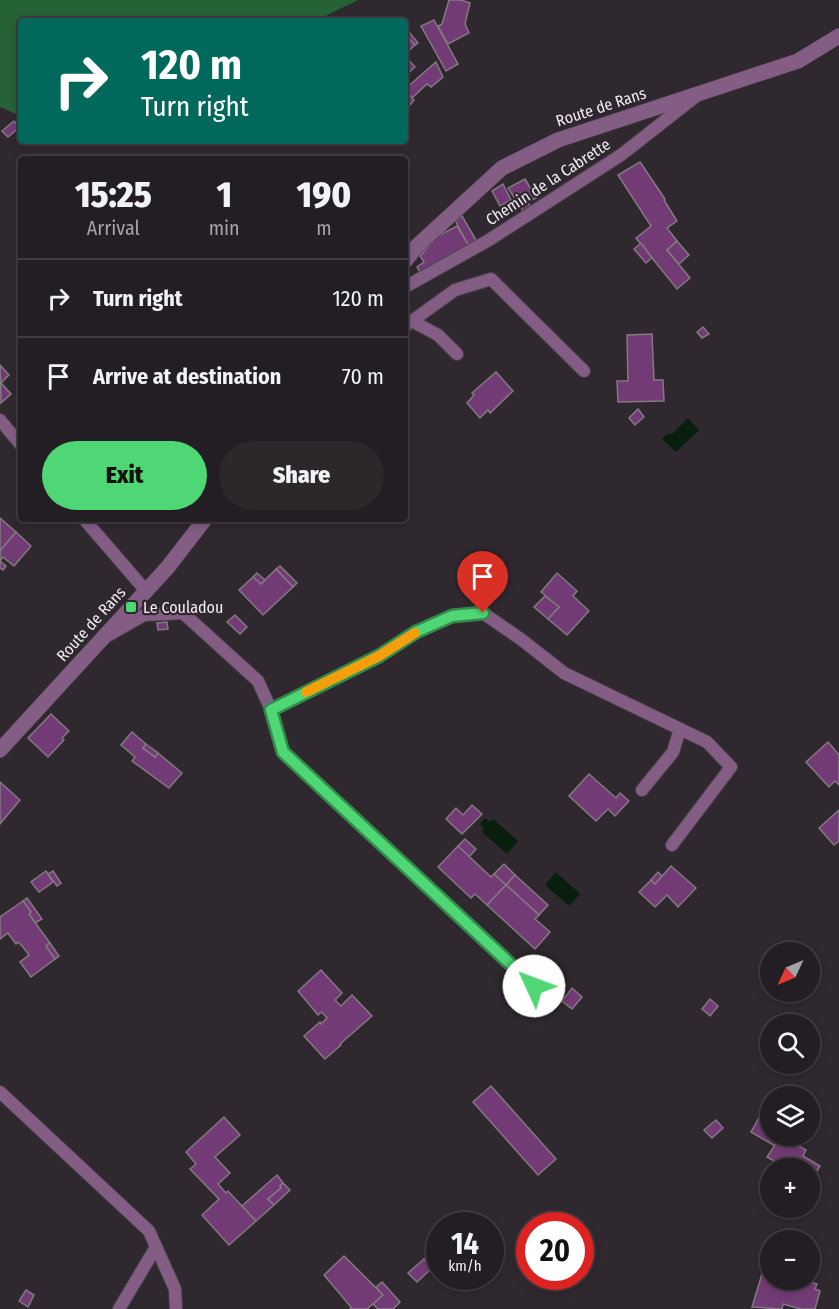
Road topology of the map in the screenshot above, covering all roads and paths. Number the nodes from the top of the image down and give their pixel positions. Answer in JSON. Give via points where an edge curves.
{"nodes":[{"id":1,"x":839,"y":36,"type":"edge"},
{"id":2,"x":700,"y":93,"type":"junction"},
{"id":3,"x":408,"y":257,"type":"edge"},
{"id":4,"x":408,"y":285,"type":"edge"},
{"id":5,"x":409,"y":324,"type":"edge"},
{"id":6,"x":457,"y":354,"type":"dead end"},
{"id":7,"x":584,"y":370,"type":"dead end"},
{"id":8,"x":0,"y":420,"type":"edge"},
{"id":9,"x":18,"y":441,"type":"edge"},
{"id":10,"x":87,"y":522,"type":"edge"},
{"id":11,"x":203,"y":522,"type":"edge"},
{"id":12,"x":146,"y":591,"type":"junction"},
{"id":13,"x":102,"y":638,"type":"junction"},
{"id":14,"x":271,"y":710,"type":"junction"},
{"id":15,"x":680,"y":729,"type":"junction"},
{"id":16,"x":0,"y":750,"type":"edge"},
{"id":17,"x":642,"y":790,"type":"dead end"},
{"id":18,"x":672,"y":845,"type":"dead end"},
{"id":19,"x":534,"y":986,"type":"dead end"},
{"id":20,"x":0,"y":1092,"type":"edge"},
{"id":21,"x":156,"y":1247,"type":"junction"},
{"id":22,"x":119,"y":1309,"type":"edge"},
{"id":23,"x":176,"y":1309,"type":"edge"}],
"edges":[{"from":1,"to":2,"type":"street","name":"Route de Rans","via":[[798,61]]},
{"from":2,"to":3,"type":"street","name":"Route de Rans","via":[[558,140],[502,168]]},
{"from":2,"to":4,"type":"lane","name":"Chemin de la Cabrette","via":[[621,155],[489,240]]},
{"from":5,"to":6,"type":"lane","via":[[438,335]]},
{"from":5,"to":7,"type":"lane","via":[[455,290],[491,279]]},
{"from":8,"to":9,"type":"lane"},
{"from":10,"to":12,"type":"lane"},
{"from":11,"to":12,"type":"street","name":"Route de Rans"},
{"from":12,"to":13,"type":"street","name":"Route de Rans"},
{"from":13,"to":14,"type":"lane","via":[[144,615],[183,613],[258,681]]},
{"from":13,"to":16,"type":"street","name":"Route de Rans"},
{"from":14,"to":15,"type":"lane","via":[[379,656],[416,632],[452,616],[483,613],[564,673]]},
{"from":14,"to":19,"type":"lane","via":[[283,752]]},
{"from":15,"to":17,"type":"lane","via":[[673,752]]},
{"from":15,"to":18,"type":"lane","via":[[707,742],[731,767]]},
{"from":20,"to":21,"type":"lane","via":[[148,1231]]},
{"from":21,"to":22,"type":"lane"},
{"from":21,"to":23,"type":"lane","via":[[175,1289]]}]}
